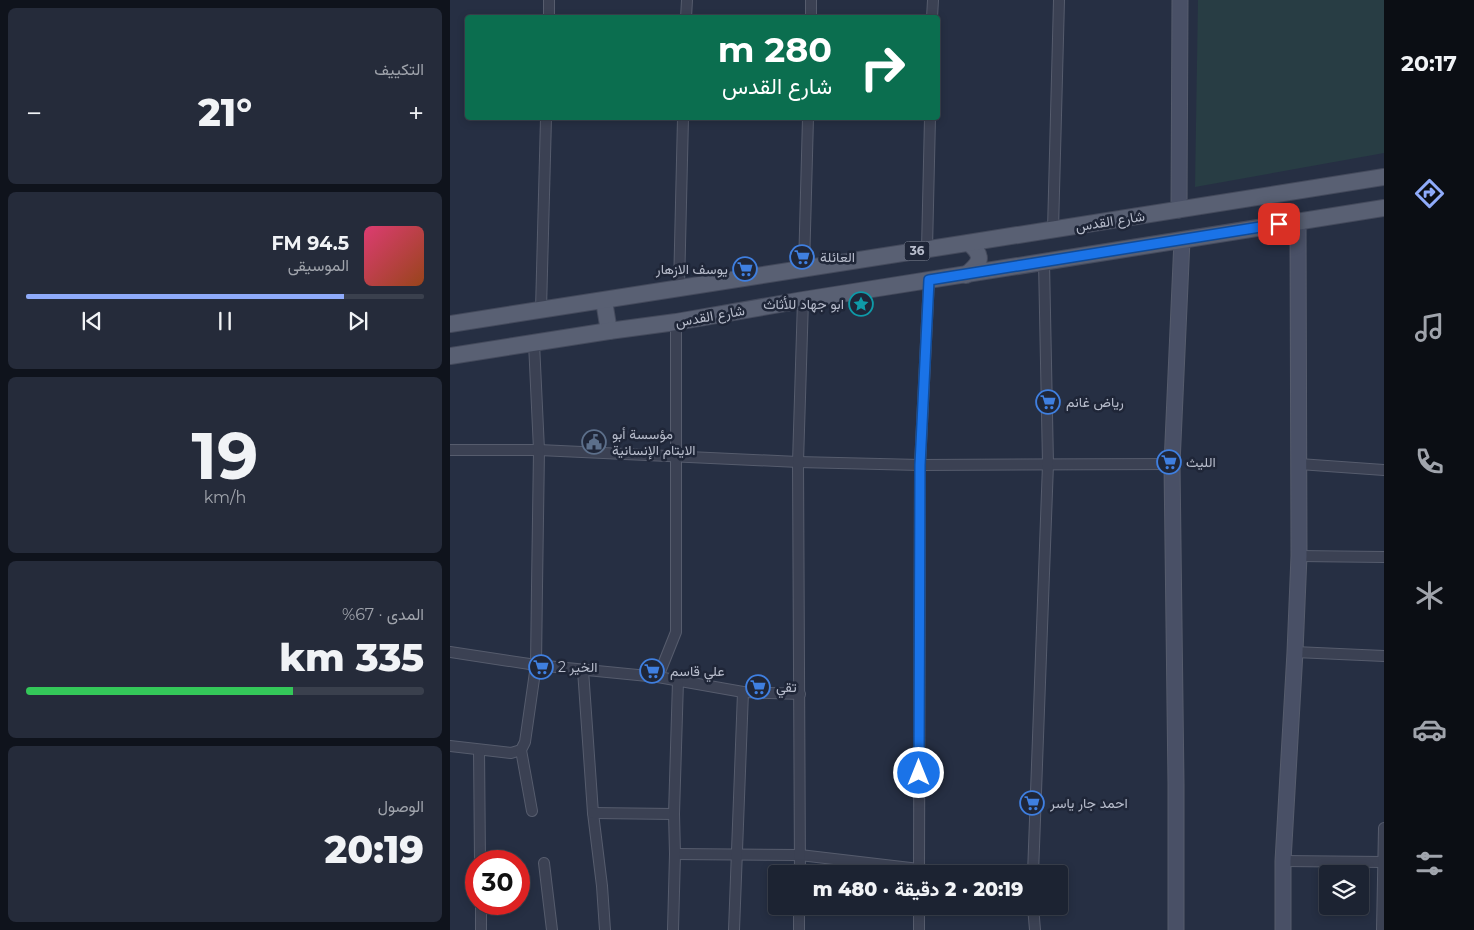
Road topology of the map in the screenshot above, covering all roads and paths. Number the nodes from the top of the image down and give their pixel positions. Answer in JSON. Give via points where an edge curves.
{"nodes":[{"id":1,"x":549,"y":0,"type":"edge"},
{"id":2,"x":687,"y":0,"type":"edge"},
{"id":3,"x":812,"y":0,"type":"edge"},
{"id":4,"x":933,"y":0,"type":"edge"},
{"id":5,"x":1059,"y":0,"type":"edge"},
{"id":6,"x":1180,"y":0,"type":"edge"},
{"id":7,"x":549,"y":15,"type":"edge"},
{"id":8,"x":686,"y":15,"type":"edge"},
{"id":9,"x":811,"y":15,"type":"edge"},
{"id":10,"x":932,"y":15,"type":"edge"},
{"id":11,"x":546,"y":120,"type":"edge"},
{"id":12,"x":683,"y":120,"type":"edge"},
{"id":13,"x":808,"y":120,"type":"edge"},
{"id":14,"x":930,"y":120,"type":"edge"},
{"id":15,"x":1384,"y":177,"type":"edge"},
{"id":16,"x":1384,"y":208,"type":"edge"},
{"id":17,"x":1179,"y":210,"type":"junction"},
{"id":18,"x":1298,"y":222,"type":"junction"},
{"id":19,"x":1053,"y":230,"type":"junction"},
{"id":20,"x":1182,"y":240,"type":"junction"},
{"id":21,"x":988,"y":241,"type":"junction"},
{"id":22,"x":969,"y":243,"type":"junction"},
{"id":23,"x":927,"y":250,"type":"junction"},
{"id":24,"x":1044,"y":262,"type":"junction"},
{"id":25,"x":804,"y":268,"type":"junction"},
{"id":26,"x":997,"y":270,"type":"junction"},
{"id":27,"x":966,"y":275,"type":"junction"},
{"id":28,"x":929,"y":280,"type":"junction"},
{"id":29,"x":679,"y":288,"type":"junction"},
{"id":30,"x":803,"y":300,"type":"junction"},
{"id":31,"x":604,"y":301,"type":"junction"},
{"id":32,"x":541,"y":310,"type":"junction"},
{"id":33,"x":676,"y":322,"type":"junction"},
{"id":34,"x":450,"y":324,"type":"edge"},
{"id":35,"x":609,"y":331,"type":"junction"},
{"id":36,"x":534,"y":343,"type":"junction"},
{"id":37,"x":450,"y":356,"type":"edge"},
{"id":38,"x":450,"y":450,"type":"edge"},
{"id":39,"x":539,"y":450,"type":"junction"},
{"id":40,"x":676,"y":456,"type":"junction"},
{"id":41,"x":798,"y":462,"type":"junction"},
{"id":42,"x":1048,"y":464,"type":"junction"},
{"id":43,"x":1172,"y":464,"type":"junction"},
{"id":44,"x":1299,"y":464,"type":"junction"},
{"id":45,"x":920,"y":465,"type":"junction"},
{"id":46,"x":1384,"y":470,"type":"edge"},
{"id":47,"x":1299,"y":556,"type":"junction"},
{"id":48,"x":1384,"y":557,"type":"edge"},
{"id":49,"x":450,"y":652,"type":"edge"},
{"id":50,"x":1295,"y":652,"type":"junction"},
{"id":51,"x":1384,"y":656,"type":"edge"},
{"id":52,"x":536,"y":665,"type":"junction"},
{"id":53,"x":583,"y":670,"type":"junction"},
{"id":54,"x":658,"y":677,"type":"junction"},
{"id":55,"x":678,"y":681,"type":"junction"},
{"id":56,"x":743,"y":692,"type":"junction"},
{"id":57,"x":800,"y":694,"type":"junction"},
{"id":58,"x":450,"y":746,"type":"edge"},
{"id":59,"x":479,"y":750,"type":"junction"},
{"id":60,"x":521,"y":750,"type":"junction"},
{"id":61,"x":532,"y":811,"type":"dead end"},
{"id":62,"x":593,"y":813,"type":"junction"},
{"id":63,"x":674,"y":814,"type":"junction"},
{"id":64,"x":1384,"y":828,"type":"edge"},
{"id":65,"x":480,"y":850,"type":"edge"},
{"id":66,"x":675,"y":854,"type":"junction"},
{"id":67,"x":737,"y":855,"type":"junction"},
{"id":68,"x":800,"y":855,"type":"junction"},
{"id":69,"x":1283,"y":861,"type":"junction"},
{"id":70,"x":1383,"y":862,"type":"edge"},
{"id":71,"x":544,"y":863,"type":"dead end"},
{"id":72,"x":800,"y":865,"type":"edge"},
{"id":73,"x":874,"y":865,"type":"edge"},
{"id":74,"x":919,"y":865,"type":"edge"},
{"id":75,"x":1032,"y":865,"type":"edge"},
{"id":76,"x":481,"y":915,"type":"edge"},
{"id":77,"x":800,"y":915,"type":"edge"},
{"id":78,"x":919,"y":915,"type":"edge"},
{"id":79,"x":1034,"y":915,"type":"edge"},
{"id":80,"x":481,"y":930,"type":"edge"},
{"id":81,"x":552,"y":930,"type":"edge"},
{"id":82,"x":605,"y":930,"type":"edge"},
{"id":83,"x":673,"y":930,"type":"edge"},
{"id":84,"x":734,"y":930,"type":"edge"},
{"id":85,"x":799,"y":930,"type":"edge"},
{"id":86,"x":919,"y":930,"type":"edge"},
{"id":87,"x":1035,"y":930,"type":"edge"},
{"id":88,"x":1176,"y":930,"type":"edge"},
{"id":89,"x":1283,"y":930,"type":"edge"},
{"id":90,"x":1382,"y":930,"type":"edge"}],
"edges":[{"from":1,"to":7,"type":"street"},
{"from":2,"to":8,"type":"street"},
{"from":3,"to":9,"type":"street"},
{"from":4,"to":10,"type":"street"},
{"from":5,"to":19,"type":"street"},
{"from":6,"to":17,"type":"street"},
{"from":11,"to":32,"type":"street"},
{"from":12,"to":29,"type":"street"},
{"from":13,"to":25,"type":"street"},
{"from":14,"to":23,"type":"street"},
{"from":15,"to":17,"type":"main road","name":"شارع القدس","number":"36"},
{"from":16,"to":18,"type":"main road","name":"شارع القدس","number":"36"},
{"from":17,"to":19,"type":"main road","name":"شارع القدس","number":"36"},
{"from":18,"to":20,"type":"main road","name":"شارع القدس","number":"36"},
{"from":18,"to":44,"type":"street"},
{"from":19,"to":21,"type":"main road","name":"شارع القدس","number":"36"},
{"from":20,"to":24,"type":"main road","name":"شارع القدس","number":"36"},
{"from":20,"to":43,"type":"street"},
{"from":21,"to":22,"type":"main road","name":"شارع القدس","number":"36"},
{"from":21,"to":26,"type":"main road","via":[[985,248],[987,259]]},
{"from":22,"to":23,"type":"main road","name":"شارع القدس","number":"36"},
{"from":22,"to":27,"type":"main road","via":[[980,256],[978,263]]},
{"from":23,"to":25,"type":"main road","name":"شارع القدس","number":"36"},
{"from":24,"to":26,"type":"main road","name":"شارع القدس","number":"36"},
{"from":24,"to":42,"type":"street"},
{"from":25,"to":29,"type":"main road","name":"شارع القدس","number":"36"},
{"from":26,"to":27,"type":"main road","name":"شارع القدس","number":"36"},
{"from":27,"to":28,"type":"main road","name":"شارع القدس","number":"36"},
{"from":28,"to":30,"type":"main road","name":"شارع القدس","number":"36"},
{"from":28,"to":45,"type":"street"},
{"from":29,"to":31,"type":"main road","name":"شارع القدس","number":"36"},
{"from":30,"to":33,"type":"main road","name":"شارع القدس","number":"36"},
{"from":30,"to":41,"type":"street"},
{"from":31,"to":32,"type":"main road","name":"شارع القدس","number":"36"},
{"from":31,"to":35,"type":"main road"},
{"from":32,"to":34,"type":"main road","name":"شارع القدس","number":"36"},
{"from":33,"to":35,"type":"main road","name":"شارع القدس","number":"36"},
{"from":33,"to":40,"type":"street"},
{"from":35,"to":36,"type":"main road","name":"شارع القدس","number":"36"},
{"from":36,"to":37,"type":"main road","name":"شارع القدس","number":"36"},
{"from":36,"to":39,"type":"street"},
{"from":38,"to":39,"type":"street"},
{"from":39,"to":40,"type":"street"},
{"from":39,"to":52,"type":"street"},
{"from":40,"to":41,"type":"street"},
{"from":40,"to":54,"type":"street","via":[[676,632]]},
{"from":41,"to":45,"type":"street"},
{"from":41,"to":57,"type":"street"},
{"from":42,"to":43,"type":"street"},
{"from":42,"to":45,"type":"street"},
{"from":42,"to":75,"type":"street"},
{"from":43,"to":88,"type":"street"},
{"from":44,"to":46,"type":"street"},
{"from":44,"to":47,"type":"street"},
{"from":45,"to":74,"type":"street"},
{"from":47,"to":48,"type":"street"},
{"from":47,"to":50,"type":"street"},
{"from":49,"to":52,"type":"street"},
{"from":50,"to":51,"type":"street"},
{"from":50,"to":69,"type":"street"},
{"from":52,"to":53,"type":"street"},
{"from":52,"to":60,"type":"street","via":[[525,742]]},
{"from":53,"to":54,"type":"street"},
{"from":53,"to":62,"type":"street"},
{"from":54,"to":55,"type":"street"},
{"from":55,"to":56,"type":"street"},
{"from":55,"to":63,"type":"street"},
{"from":56,"to":57,"type":"street"},
{"from":56,"to":67,"type":"street"},
{"from":57,"to":68,"type":"street"},
{"from":58,"to":59,"type":"street"},
{"from":59,"to":60,"type":"street","via":[[511,753]]},
{"from":59,"to":65,"type":"street"},
{"from":60,"to":61,"type":"street"},
{"from":62,"to":63,"type":"street"},
{"from":62,"to":82,"type":"street"},
{"from":63,"to":66,"type":"street"},
{"from":64,"to":70,"type":"street"},
{"from":66,"to":67,"type":"street"},
{"from":66,"to":83,"type":"street"},
{"from":67,"to":68,"type":"street"},
{"from":67,"to":84,"type":"street"},
{"from":68,"to":72,"type":"street"},
{"from":68,"to":73,"type":"street"},
{"from":69,"to":70,"type":"street"},
{"from":69,"to":89,"type":"street"},
{"from":70,"to":90,"type":"street"},
{"from":71,"to":81,"type":"street"},
{"from":76,"to":80,"type":"street"},
{"from":77,"to":85,"type":"street"},
{"from":78,"to":86,"type":"street"},
{"from":79,"to":87,"type":"street"}]}
